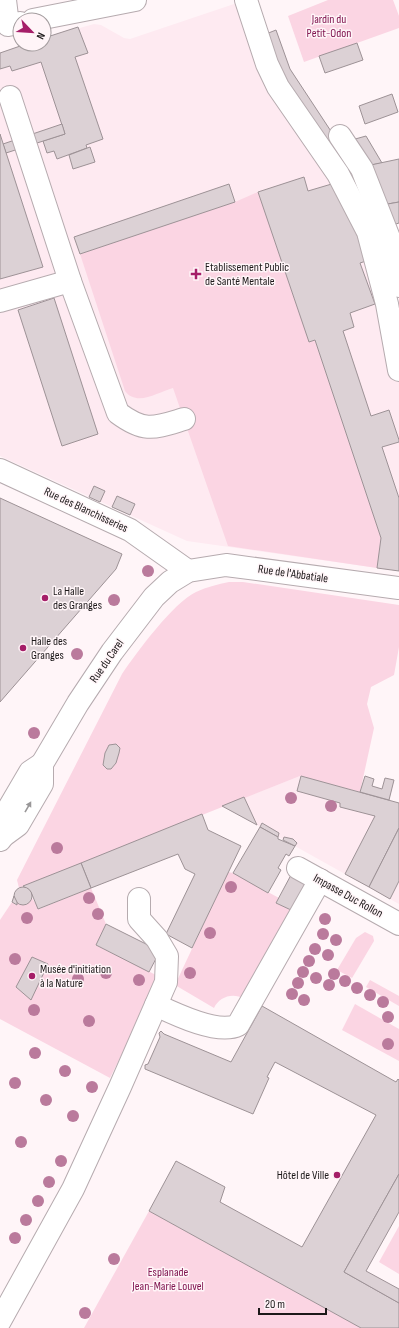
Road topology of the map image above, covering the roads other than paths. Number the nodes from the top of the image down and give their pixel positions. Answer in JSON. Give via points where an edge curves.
{"nodes":[{"id":1,"x":5,"y":0,"type":"edge"},
{"id":2,"x":135,"y":0,"type":"edge"},
{"id":3,"x":246,"y":0,"type":"edge"},
{"id":4,"x":52,"y":16,"type":"edge"},
{"id":5,"x":12,"y":19,"type":"edge"},
{"id":6,"x":10,"y":96,"type":"dead end"},
{"id":7,"x":340,"y":136,"type":"dead end"},
{"id":8,"x":70,"y":281,"type":"junction"},
{"id":9,"x":399,"y":286,"type":"edge"},
{"id":10,"x":0,"y":301,"type":"edge"},
{"id":11,"x":399,"y":370,"type":"edge"},
{"id":12,"x":184,"y":419,"type":"dead end"},
{"id":13,"x":0,"y":470,"type":"edge"},
{"id":14,"x":188,"y":571,"type":"junction"},
{"id":15,"x":399,"y":588,"type":"edge"},
{"id":16,"x":1,"y":838,"type":"edge"},
{"id":17,"x":298,"y":868,"type":"dead end"},
{"id":18,"x":320,"y":880,"type":"junction"},
{"id":19,"x":139,"y":899,"type":"dead end"},
{"id":20,"x":399,"y":924,"type":"edge"},
{"id":21,"x":156,"y":1005,"type":"junction"},
{"id":22,"x":0,"y":1321,"type":"edge"}],
"edges":[{"from":1,"to":5,"type":"street"},
{"from":2,"to":4,"type":"street"},
{"from":3,"to":11,"type":"street","via":[[267,64],[278,87],[338,174],[368,232],[387,304]]},
{"from":6,"to":8,"type":"street"},
{"from":7,"to":9,"type":"street","via":[[362,169],[390,238]]},
{"from":8,"to":10,"type":"street"},
{"from":8,"to":12,"type":"street","via":[[118,413],[132,424],[149,428]]},
{"from":13,"to":14,"type":"street","name":"Rue des Blanchisseries","via":[[130,530]]},
{"from":14,"to":15,"type":"street","name":"Rue de l'Abbatiale","via":[[226,565]]},
{"from":14,"to":16,"type":"street","name":"Rue du Carel","via":[[170,582],[154,597],[112,652],[42,764],[30,772],[6,812]]},
{"from":17,"to":18,"type":"street","name":"Impasse Duc Rollon"},
{"from":18,"to":20,"type":"street","name":"Impasse Duc Rollon"},
{"from":18,"to":21,"type":"street","via":[[238,1025],[231,1028],[191,1022]]},
{"from":19,"to":21,"type":"street","via":[[139,919],[157,938],[167,956],[166,982]]},
{"from":21,"to":22,"type":"street","via":[[73,1189]]}]}
